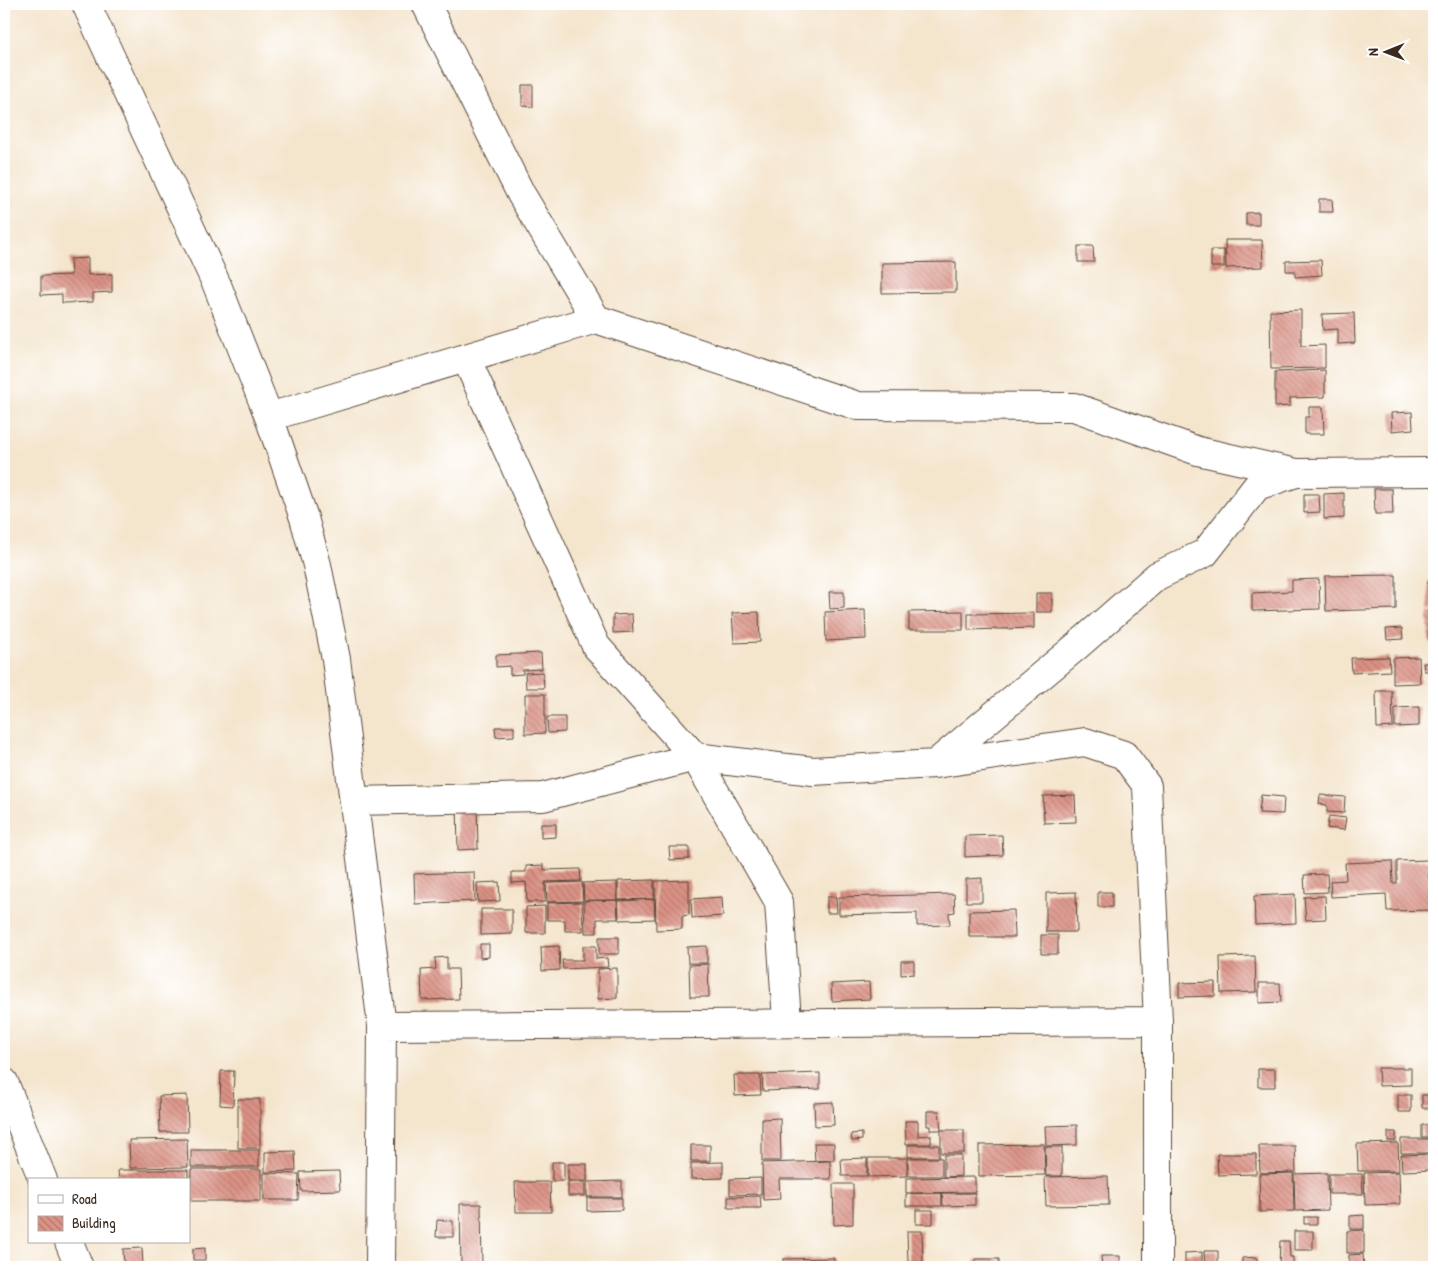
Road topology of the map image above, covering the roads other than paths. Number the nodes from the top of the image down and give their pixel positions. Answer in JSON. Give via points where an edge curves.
{"nodes":[{"id":1,"x":86,"y":4,"type":"edge"},
{"id":2,"x":426,"y":4,"type":"edge"},
{"id":3,"x":596,"y":319,"type":"junction"},
{"id":4,"x":466,"y":358,"type":"junction"},
{"id":5,"x":269,"y":417,"type":"junction"},
{"id":6,"x":1434,"y":472,"type":"edge"},
{"id":7,"x":1296,"y":473,"type":"junction"},
{"id":8,"x":694,"y":757,"type":"junction"},
{"id":9,"x":935,"y":764,"type":"junction"},
{"id":10,"x":354,"y":801,"type":"junction"},
{"id":11,"x":1158,"y":1021,"type":"junction"},
{"id":12,"x":787,"y":1022,"type":"junction"},
{"id":13,"x":382,"y":1026,"type":"junction"},
{"id":14,"x":4,"y":1082,"type":"edge"},
{"id":15,"x":42,"y":1178,"type":"edge"},
{"id":16,"x":70,"y":1244,"type":"edge"},
{"id":17,"x":79,"y":1267,"type":"edge"},
{"id":18,"x":380,"y":1267,"type":"edge"},
{"id":19,"x":1158,"y":1267,"type":"edge"}],
"edges":[{"from":1,"to":5,"type":"street","via":[[217,285]]},
{"from":2,"to":3,"type":"street","via":[[521,194]]},
{"from":3,"to":4,"type":"street"},
{"from":3,"to":7,"type":"street","via":[[858,406],[1074,407],[1198,451]]},
{"from":4,"to":5,"type":"street"},
{"from":4,"to":8,"type":"street","via":[[596,646]]},
{"from":5,"to":10,"type":"street","via":[[304,518],[327,612]]},
{"from":6,"to":7,"type":"street"},
{"from":7,"to":9,"type":"street","via":[[1257,486],[1205,553],[1157,576]]},
{"from":8,"to":9,"type":"street","via":[[812,771]]},
{"from":8,"to":10,"type":"street","via":[[543,797]]},
{"from":8,"to":12,"type":"street","via":[[779,902]]},
{"from":9,"to":11,"type":"street","via":[[1085,742],[1124,755],[1148,786]]},
{"from":10,"to":13,"type":"street"},
{"from":11,"to":12,"type":"street"},
{"from":11,"to":19,"type":"street"},
{"from":12,"to":13,"type":"street"},
{"from":13,"to":18,"type":"street"},
{"from":14,"to":15,"type":"street"},
{"from":16,"to":17,"type":"street"}]}
